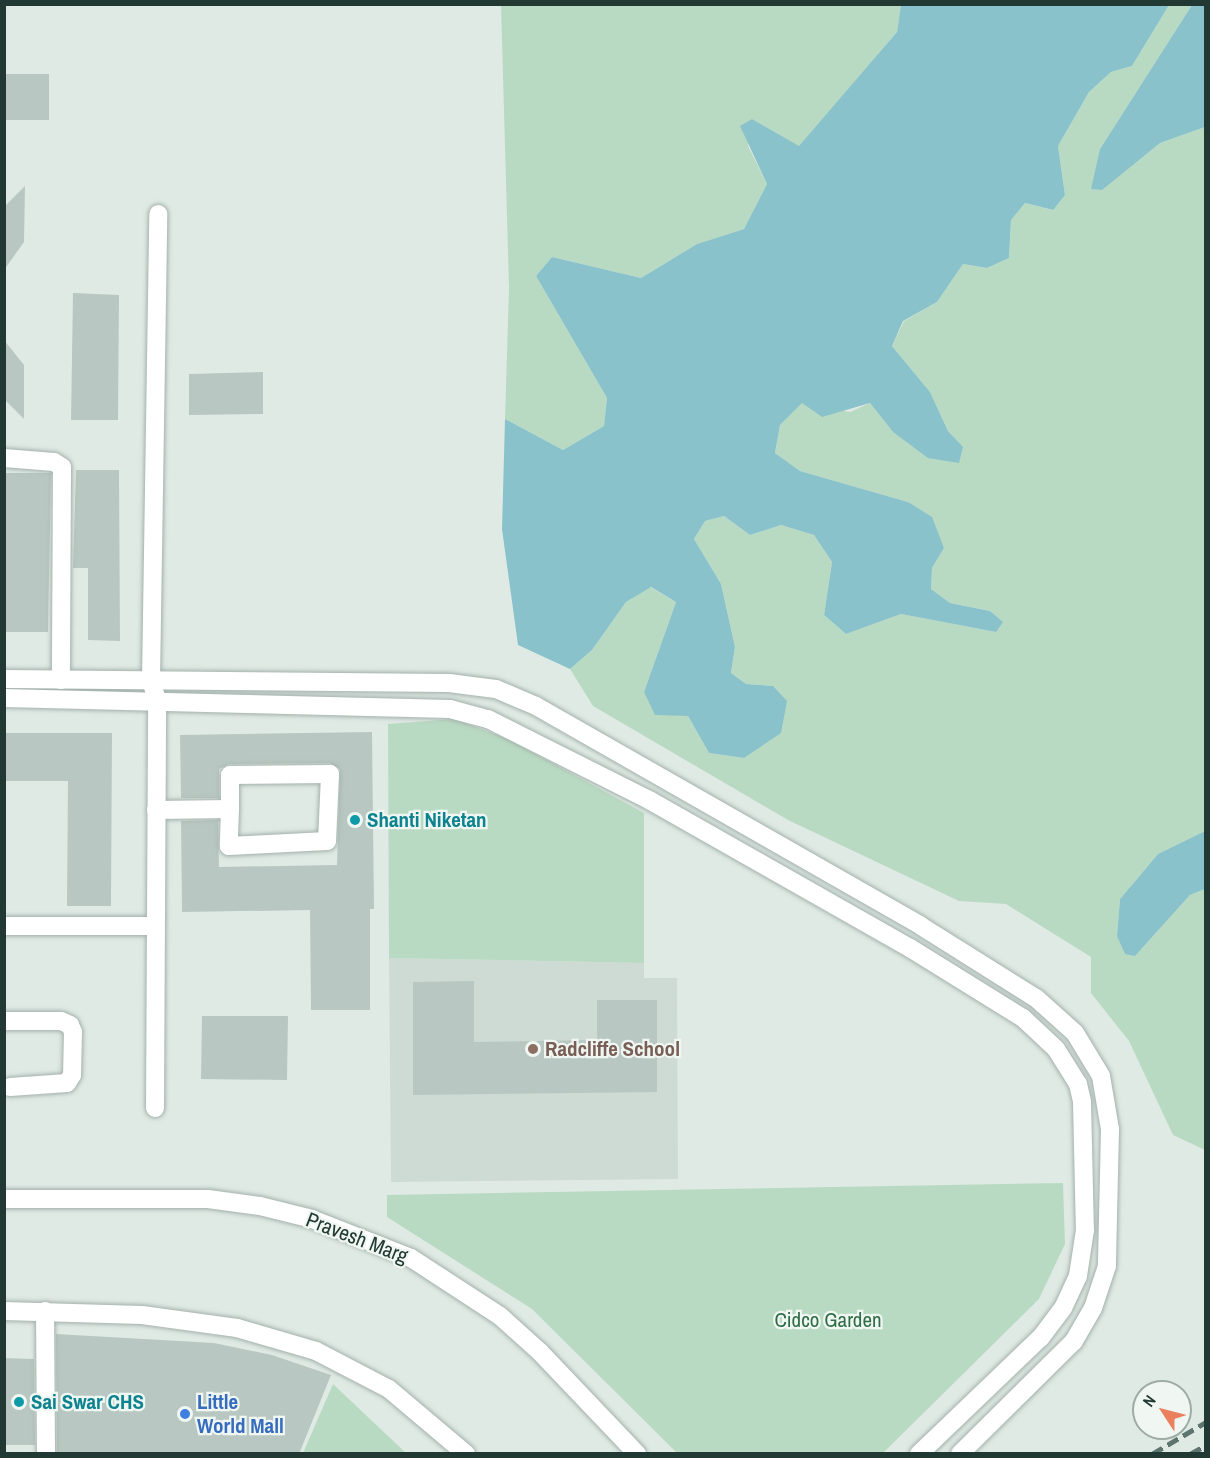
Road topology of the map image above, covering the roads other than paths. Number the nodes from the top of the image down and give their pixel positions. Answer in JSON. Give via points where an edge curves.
{"nodes":[{"id":1,"x":158,"y":214,"type":"dead end"},
{"id":2,"x":4,"y":458,"type":"edge"},
{"id":3,"x":4,"y":680,"type":"edge"},
{"id":4,"x":61,"y":680,"type":"junction"},
{"id":5,"x":151,"y":680,"type":"junction"},
{"id":6,"x":4,"y":698,"type":"edge"},
{"id":7,"x":157,"y":700,"type":"junction"},
{"id":8,"x":230,"y":809,"type":"junction"},
{"id":9,"x":156,"y":810,"type":"junction"},
{"id":10,"x":4,"y":926,"type":"edge"},
{"id":11,"x":154,"y":926,"type":"junction"},
{"id":12,"x":4,"y":1021,"type":"edge"},
{"id":13,"x":10,"y":1087,"type":"dead end"},
{"id":14,"x":155,"y":1108,"type":"dead end"},
{"id":15,"x":4,"y":1199,"type":"edge"},
{"id":16,"x":4,"y":1311,"type":"edge"},
{"id":17,"x":45,"y":1311,"type":"junction"},
{"id":18,"x":46,"y":1454,"type":"edge"},
{"id":19,"x":466,"y":1454,"type":"edge"},
{"id":20,"x":637,"y":1454,"type":"edge"},
{"id":21,"x":919,"y":1454,"type":"edge"},
{"id":22,"x":960,"y":1454,"type":"edge"}],
"edges":[{"from":1,"to":5,"type":"street"},
{"from":2,"to":4,"type":"street","via":[[54,462],[62,467]]},
{"from":3,"to":4,"type":"street"},
{"from":4,"to":5,"type":"street"},
{"from":5,"to":7,"type":"street"},
{"from":5,"to":22,"type":"street","via":[[460,683],[517,696],[921,926],[1036,998],[1063,1022],[1101,1076],[1107,1100],[1110,1235],[1102,1287],[1073,1342]]},
{"from":6,"to":7,"type":"street"},
{"from":7,"to":9,"type":"street"},
{"from":7,"to":21,"type":"street","via":[[450,709],[504,724],[651,801],[910,948],[1023,1018],[1041,1035],[1069,1069],[1082,1102],[1085,1230],[1078,1276],[1063,1308],[1040,1338]]},
{"from":8,"to":8,"type":"street","via":[[229,846],[327,842],[330,774],[230,775]]},
{"from":8,"to":9,"type":"street"},
{"from":9,"to":11,"type":"street"},
{"from":10,"to":11,"type":"street"},
{"from":11,"to":14,"type":"street"},
{"from":12,"to":13,"type":"street","via":[[61,1022],[70,1025],[73,1032],[72,1075],[67,1083]]},
{"from":15,"to":20,"type":"street","name":"Pravesh Marg","via":[[207,1199],[312,1219],[389,1249],[411,1258],[500,1316],[540,1352]]},
{"from":16,"to":17,"type":"street"},
{"from":17,"to":18,"type":"street"},
{"from":17,"to":19,"type":"street","via":[[142,1315],[237,1328],[316,1351],[389,1389]]}]}
